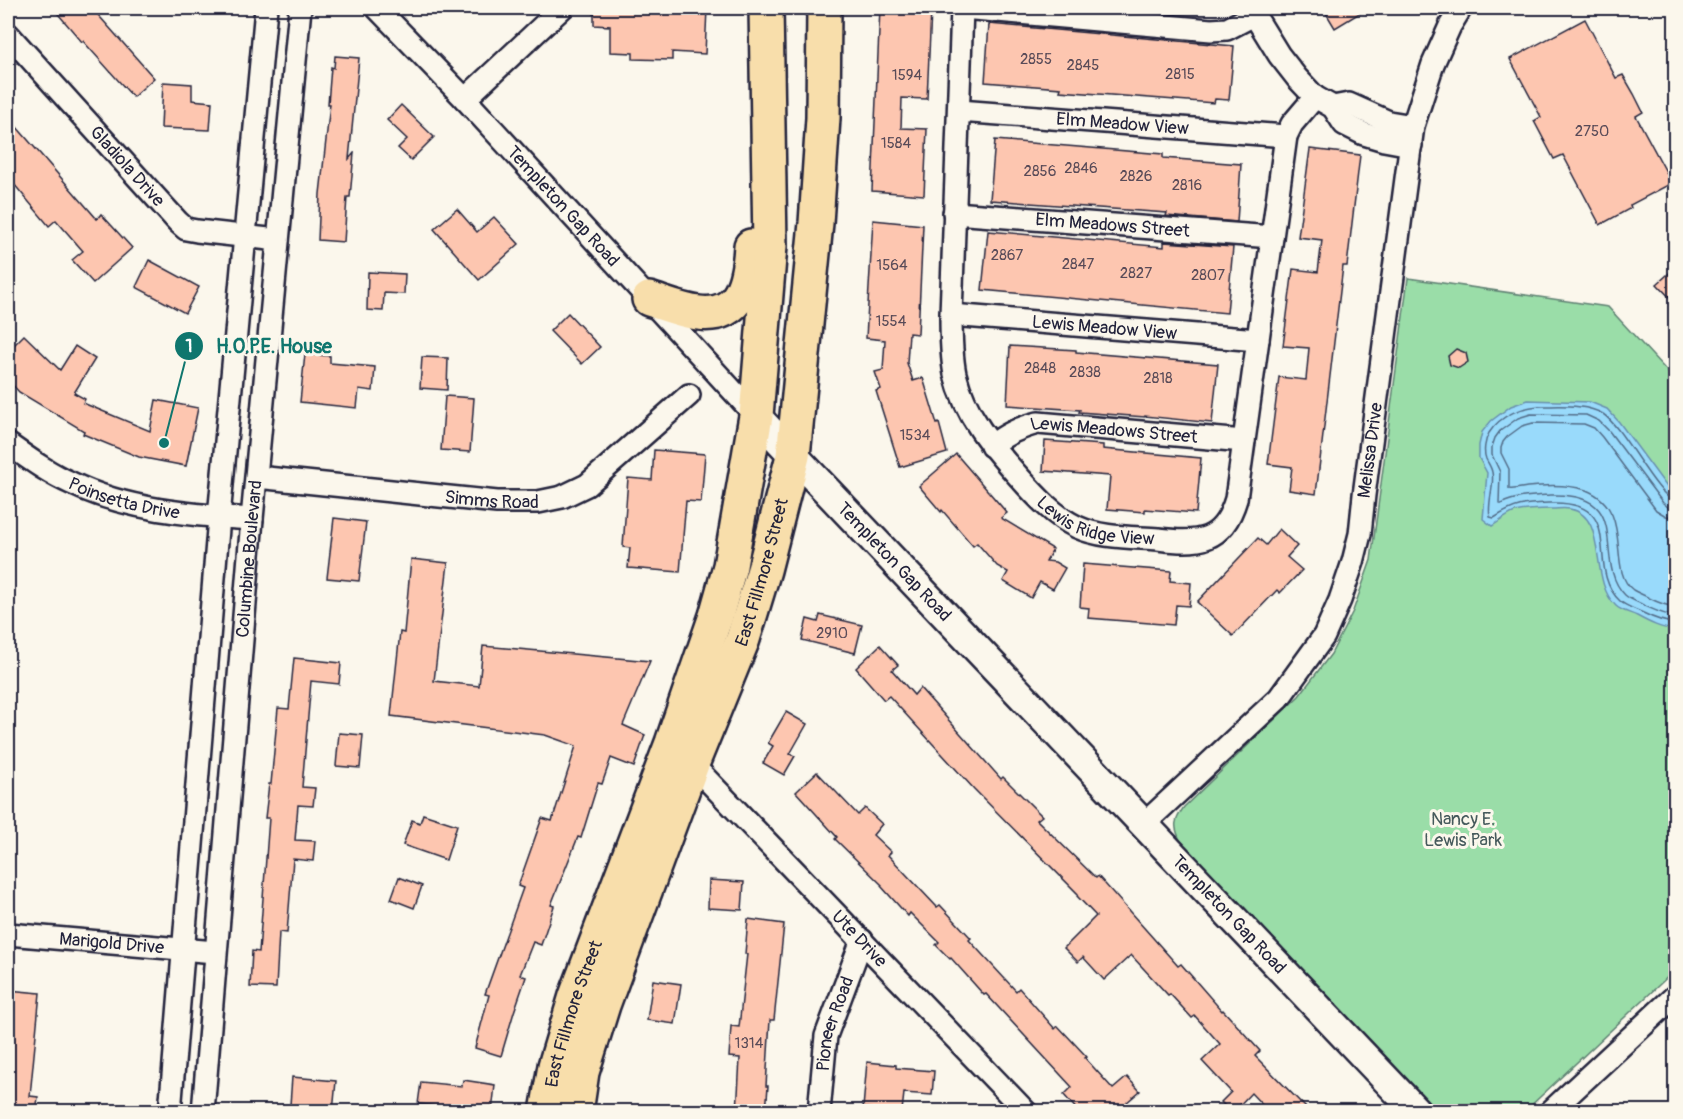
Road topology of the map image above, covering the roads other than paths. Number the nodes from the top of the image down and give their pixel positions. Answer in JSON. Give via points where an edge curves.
{"nodes":[{"id":1,"x":266,"y":8,"type":"edge"},
{"id":2,"x":300,"y":8,"type":"edge"},
{"id":3,"x":377,"y":8,"type":"edge"},
{"id":4,"x":562,"y":8,"type":"edge"},
{"id":5,"x":766,"y":8,"type":"edge"},
{"id":6,"x":824,"y":8,"type":"edge"},
{"id":7,"x":962,"y":8,"type":"edge"},
{"id":8,"x":1461,"y":8,"type":"edge"},
{"id":9,"x":1252,"y":11,"type":"edge"},
{"id":10,"x":8,"y":34,"type":"edge"},
{"id":11,"x":465,"y":99,"type":"junction"},
{"id":12,"x":1324,"y":102,"type":"junction"},
{"id":13,"x":958,"y":111,"type":"junction"},
{"id":14,"x":1412,"y":135,"type":"junction"},
{"id":15,"x":1286,"y":136,"type":"junction"},
{"id":16,"x":769,"y":138,"type":"junction"},
{"id":17,"x":954,"y":213,"type":"junction"},
{"id":18,"x":244,"y":237,"type":"junction"},
{"id":19,"x":1272,"y":237,"type":"junction"},
{"id":20,"x":278,"y":240,"type":"junction"},
{"id":21,"x":649,"y":299,"type":"junction"},
{"id":22,"x":951,"y":315,"type":"junction"},
{"id":23,"x":1258,"y":340,"type":"junction"},
{"id":24,"x":689,"y":395,"type":"dead end"},
{"id":25,"x":756,"y":416,"type":"junction"},
{"id":26,"x":1244,"y":441,"type":"junction"},
{"id":27,"x":8,"y":444,"type":"edge"},
{"id":28,"x":991,"y":446,"type":"junction"},
{"id":29,"x":793,"y":456,"type":"junction"},
{"id":30,"x":257,"y":477,"type":"junction"},
{"id":31,"x":219,"y":517,"type":"junction"},
{"id":32,"x":252,"y":519,"type":"junction"},
{"id":33,"x":693,"y":764,"type":"junction"},
{"id":34,"x":1144,"y":825,"type":"junction"},
{"id":35,"x":8,"y":934,"type":"edge"},
{"id":36,"x":862,"y":940,"type":"junction"},
{"id":37,"x":184,"y":950,"type":"junction"},
{"id":38,"x":215,"y":952,"type":"junction"},
{"id":39,"x":1676,"y":995,"type":"edge"},
{"id":40,"x":170,"y":1112,"type":"edge"},
{"id":41,"x":203,"y":1112,"type":"edge"},
{"id":42,"x":547,"y":1112,"type":"edge"},
{"id":43,"x":576,"y":1112,"type":"edge"},
{"id":44,"x":819,"y":1112,"type":"edge"},
{"id":45,"x":1026,"y":1112,"type":"edge"},
{"id":46,"x":1417,"y":1112,"type":"edge"},
{"id":47,"x":1550,"y":1112,"type":"edge"}],
"edges":[{"from":1,"to":18,"type":"street","name":"Columbine Boulevard"},
{"from":2,"to":20,"type":"street","name":"Columbine Boulevard"},
{"from":3,"to":11,"type":"street","name":"Templeton Gap Road"},
{"from":4,"to":11,"type":"street"},
{"from":5,"to":16,"type":"main road","name":"East Fillmore Street"},
{"from":6,"to":29,"type":"main road","name":"East Fillmore Street","via":[[823,118],[816,223]]},
{"from":7,"to":9,"type":"street","via":[[1211,30],[1227,29]]},
{"from":7,"to":13,"type":"street","name":"Lewis Ridge View"},
{"from":8,"to":14,"type":"street","name":"Melissa Drive","via":[[1433,64]]},
{"from":9,"to":12,"type":"street","via":[[1279,55]]},
{"from":10,"to":18,"type":"street","name":"Gladiola Drive","via":[[186,229]]},
{"from":11,"to":21,"type":"street","name":"Templeton Gap Road"},
{"from":12,"to":14,"type":"street","via":[[1344,124],[1364,134],[1384,140]]},
{"from":12,"to":15,"type":"street","name":"Lewis Ridge View","via":[[1292,124]]},
{"from":13,"to":15,"type":"street","name":"Elm Meadow View"},
{"from":13,"to":17,"type":"street","name":"Lewis Ridge View"},
{"from":14,"to":34,"type":"street","name":"Melissa Drive","via":[[1360,534],[1340,600],[1324,636],[1279,698]]},
{"from":15,"to":19,"type":"street","name":"Lewis Ridge View"},
{"from":16,"to":21,"type":"main road","via":[[754,205],[748,273],[741,293],[731,304],[710,314]]},
{"from":16,"to":25,"type":"main road","name":"East Fillmore Street","via":[[770,246]]},
{"from":17,"to":19,"type":"street","name":"Elm Meadows Street"},
{"from":17,"to":22,"type":"street","name":"Lewis Ridge View"},
{"from":18,"to":20,"type":"street","name":"Gladiola Drive"},
{"from":18,"to":31,"type":"street","name":"Columbine Boulevard"},
{"from":19,"to":23,"type":"street","name":"Lewis Ridge View"},
{"from":20,"to":30,"type":"street","name":"Columbine Boulevard"},
{"from":21,"to":25,"type":"street","name":"Templeton Gap Road"},
{"from":22,"to":23,"type":"street","name":"Lewis Meadow View"},
{"from":22,"to":28,"type":"street","name":"Lewis Ridge View","via":[[955,373],[963,397]]},
{"from":23,"to":26,"type":"street","name":"Lewis Ridge View"},
{"from":24,"to":30,"type":"street","name":"Simms Road","via":[[587,485],[562,497],[538,502],[497,502]]},
{"from":25,"to":29,"type":"street","name":"Templeton Gap Road"},
{"from":25,"to":42,"type":"main road","name":"East Fillmore Street","via":[[730,566],[716,616],[576,996],[555,1065]]},
{"from":26,"to":28,"type":"street","name":"Lewis Meadows Street","via":[[1038,423],[1004,435]]},
{"from":26,"to":28,"type":"street","name":"Lewis Ridge View","via":[[1231,515],[1212,536],[1184,542],[1095,533],[1077,526],[1038,498]]},
{"from":27,"to":31,"type":"street","name":"Poinsetta Drive","via":[[71,483],[117,501]]},
{"from":29,"to":33,"type":"main road","name":"East Fillmore Street","via":[[742,639]]},
{"from":29,"to":34,"type":"street","name":"Templeton Gap Road"},
{"from":30,"to":32,"type":"street","name":"Columbine Boulevard"},
{"from":31,"to":32,"type":"street","name":"Poinsetta Drive"},
{"from":31,"to":37,"type":"street","name":"Columbine Boulevard"},
{"from":32,"to":38,"type":"street","name":"Columbine Boulevard"},
{"from":33,"to":36,"type":"street","name":"Ute Drive"},
{"from":33,"to":43,"type":"main road","name":"East Fillmore Street","via":[[603,1005],[582,1072]]},
{"from":34,"to":46,"type":"street","name":"Templeton Gap Road"},
{"from":35,"to":37,"type":"street","name":"Marigold Drive"},
{"from":36,"to":44,"type":"street","name":"Pioneer Road","via":[[826,1036]]},
{"from":36,"to":45,"type":"street","name":"Ute Drive"},
{"from":37,"to":38,"type":"street","name":"Marigold Drive"},
{"from":37,"to":40,"type":"street","name":"Columbine Boulevard"},
{"from":38,"to":41,"type":"street","name":"Columbine Boulevard"},
{"from":39,"to":47,"type":"street"}]}
